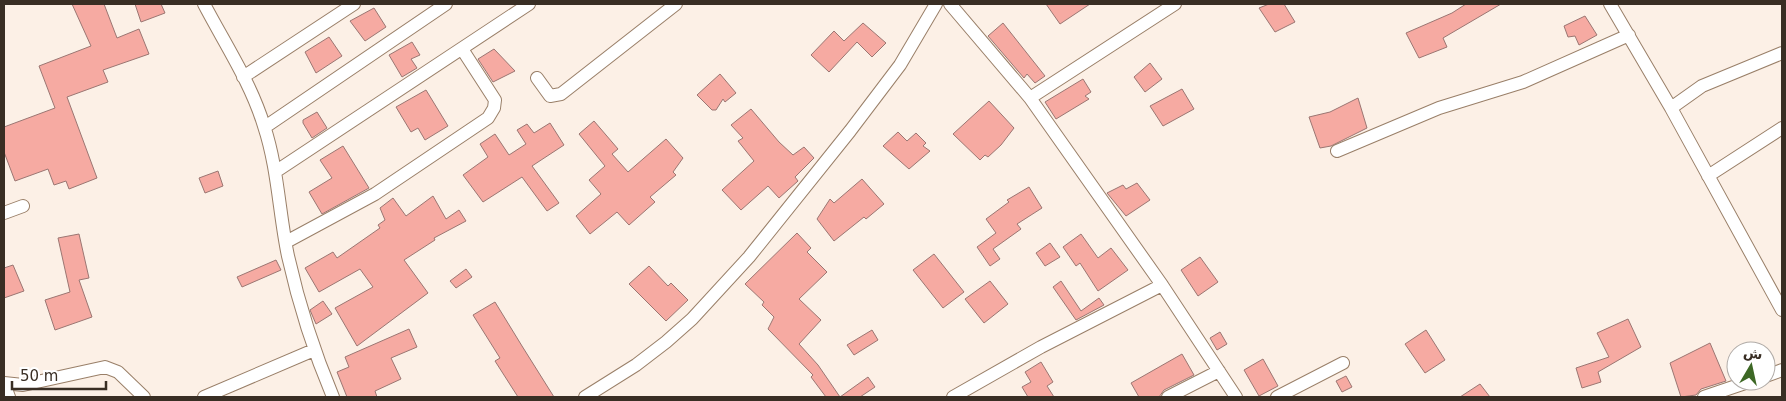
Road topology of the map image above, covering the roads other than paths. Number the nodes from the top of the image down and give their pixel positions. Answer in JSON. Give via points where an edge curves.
{"nodes":[{"id":1,"x":204,"y":4,"type":"edge"},
{"id":2,"x":354,"y":4,"type":"edge"},
{"id":3,"x":446,"y":4,"type":"edge"},
{"id":4,"x":529,"y":4,"type":"edge"},
{"id":5,"x":676,"y":4,"type":"edge"},
{"id":6,"x":936,"y":4,"type":"edge"},
{"id":7,"x":950,"y":4,"type":"edge"},
{"id":8,"x":1175,"y":4,"type":"edge"},
{"id":9,"x":1610,"y":4,"type":"edge"},
{"id":10,"x":1629,"y":35,"type":"junction"},
{"id":11,"x":462,"y":50,"type":"junction"},
{"id":12,"x":1782,"y":53,"type":"edge"},
{"id":13,"x":243,"y":77,"type":"junction"},
{"id":14,"x":538,"y":78,"type":"dead end"},
{"id":15,"x":1030,"y":98,"type":"junction"},
{"id":16,"x":1671,"y":108,"type":"junction"},
{"id":17,"x":265,"y":127,"type":"junction"},
{"id":18,"x":1782,"y":128,"type":"edge"},
{"id":19,"x":1337,"y":151,"type":"dead end"},
{"id":20,"x":275,"y":172,"type":"junction"},
{"id":21,"x":1708,"y":176,"type":"junction"},
{"id":22,"x":23,"y":206,"type":"dead end"},
{"id":23,"x":4,"y":213,"type":"edge"},
{"id":24,"x":286,"y":242,"type":"junction"},
{"id":25,"x":1162,"y":285,"type":"junction"},
{"id":26,"x":1782,"y":310,"type":"edge"},
{"id":27,"x":314,"y":350,"type":"junction"},
{"id":28,"x":1343,"y":363,"type":"dead end"},
{"id":29,"x":1220,"y":370,"type":"junction"},
{"id":30,"x":4,"y":383,"type":"edge"},
{"id":31,"x":1726,"y":390,"type":"edge"},
{"id":32,"x":9,"y":397,"type":"edge"},
{"id":33,"x":144,"y":397,"type":"edge"},
{"id":34,"x":204,"y":397,"type":"edge"},
{"id":35,"x":333,"y":397,"type":"edge"},
{"id":36,"x":587,"y":397,"type":"edge"},
{"id":37,"x":953,"y":397,"type":"edge"},
{"id":38,"x":1168,"y":397,"type":"edge"},
{"id":39,"x":1236,"y":397,"type":"edge"},
{"id":40,"x":1277,"y":397,"type":"edge"},
{"id":41,"x":1704,"y":397,"type":"edge"}],
"edges":[{"from":1,"to":13,"type":"street"},
{"from":2,"to":13,"type":"street"},
{"from":3,"to":17,"type":"street"},
{"from":4,"to":11,"type":"street"},
{"from":5,"to":14,"type":"street","via":[[561,94],[550,96]]},
{"from":6,"to":36,"type":"street","via":[[900,65],[749,257],[692,319],[666,342]]},
{"from":7,"to":15,"type":"street"},
{"from":8,"to":15,"type":"street"},
{"from":9,"to":10,"type":"street"},
{"from":10,"to":16,"type":"street"},
{"from":10,"to":19,"type":"street","via":[[1523,82],[1439,108]]},
{"from":11,"to":20,"type":"street"},
{"from":11,"to":24,"type":"street","via":[[495,100],[488,118],[376,194]]},
{"from":12,"to":16,"type":"street","via":[[1702,86]]},
{"from":13,"to":17,"type":"street","via":[[254,94]]},
{"from":15,"to":25,"type":"street"},
{"from":16,"to":21,"type":"street"},
{"from":17,"to":20,"type":"street"},
{"from":18,"to":21,"type":"street"},
{"from":20,"to":24,"type":"street"},
{"from":21,"to":26,"type":"street"},
{"from":22,"to":23,"type":"street"},
{"from":24,"to":27,"type":"street"},
{"from":25,"to":29,"type":"street"},
{"from":25,"to":37,"type":"street","via":[[1041,347]]},
{"from":27,"to":34,"type":"street"},
{"from":27,"to":35,"type":"street"},
{"from":28,"to":40,"type":"street"},
{"from":29,"to":38,"type":"street"},
{"from":29,"to":39,"type":"street"},
{"from":30,"to":32,"type":"street"},
{"from":30,"to":33,"type":"street","via":[[23,385],[105,367],[118,372]]},
{"from":31,"to":41,"type":"street"}]}
